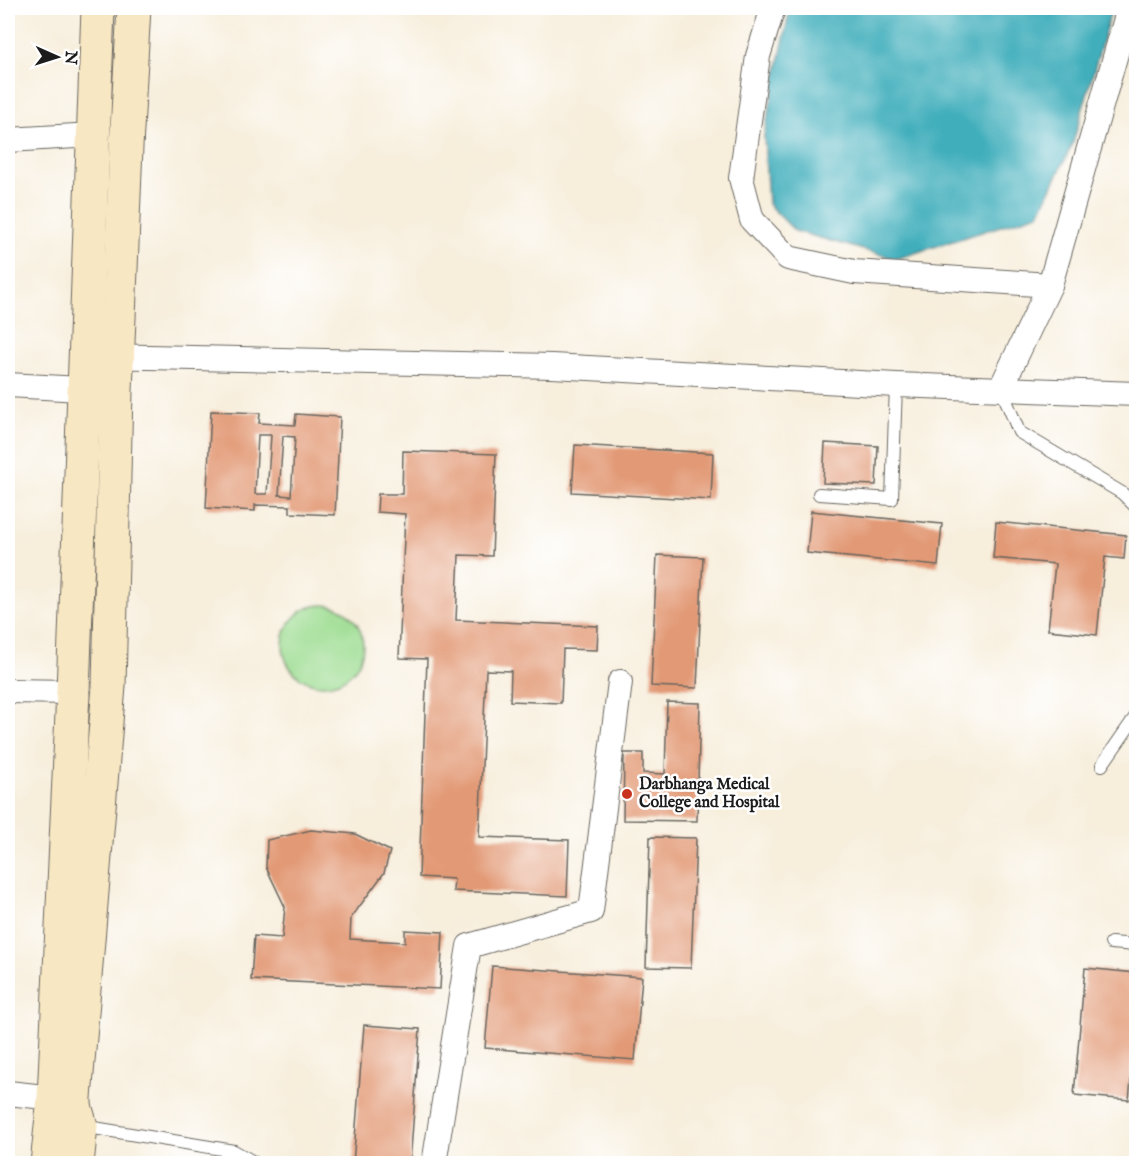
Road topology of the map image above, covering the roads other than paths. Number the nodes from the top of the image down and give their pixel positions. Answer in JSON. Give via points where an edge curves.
{"nodes":[{"id":1,"x":98,"y":8,"type":"edge"},
{"id":2,"x":134,"y":8,"type":"edge"},
{"id":3,"x":773,"y":8,"type":"edge"},
{"id":4,"x":1129,"y":8,"type":"edge"},
{"id":5,"x":96,"y":62,"type":"junction"},
{"id":6,"x":130,"y":64,"type":"junction"},
{"id":7,"x":93,"y":135,"type":"junction"},
{"id":8,"x":8,"y":140,"type":"edge"},
{"id":9,"x":1050,"y":285,"type":"junction"},
{"id":10,"x":85,"y":355,"type":"junction"},
{"id":11,"x":118,"y":357,"type":"junction"},
{"id":12,"x":8,"y":385,"type":"edge"},
{"id":13,"x":896,"y":385,"type":"junction"},
{"id":14,"x":84,"y":388,"type":"junction"},
{"id":15,"x":1001,"y":388,"type":"junction"},
{"id":16,"x":116,"y":391,"type":"junction"},
{"id":17,"x":1137,"y":394,"type":"edge"},
{"id":18,"x":819,"y":494,"type":"dead end"},
{"id":19,"x":1137,"y":507,"type":"edge"},
{"id":20,"x":620,"y":682,"type":"dead end"},
{"id":21,"x":91,"y":689,"type":"junction"},
{"id":22,"x":8,"y":691,"type":"edge"},
{"id":23,"x":1137,"y":716,"type":"edge"},
{"id":24,"x":1102,"y":765,"type":"dead end"},
{"id":25,"x":1111,"y":943,"type":"dead end"},
{"id":26,"x":1137,"y":945,"type":"edge"},
{"id":27,"x":8,"y":1093,"type":"edge"},
{"id":28,"x":70,"y":1107,"type":"junction"},
{"id":29,"x":47,"y":1164,"type":"edge"},
{"id":30,"x":77,"y":1164,"type":"edge"},
{"id":31,"x":257,"y":1164,"type":"edge"},
{"id":32,"x":434,"y":1164,"type":"edge"}],
"edges":[{"from":1,"to":5,"type":"street"},
{"from":2,"to":6,"type":"street"},
{"from":3,"to":9,"type":"street","via":[[758,56],[741,178],[752,220],[788,258],[854,272]]},
{"from":4,"to":9,"type":"street"},
{"from":5,"to":6,"type":"street"},
{"from":5,"to":7,"type":"street"},
{"from":6,"to":11,"type":"street"},
{"from":7,"to":8,"type":"street"},
{"from":7,"to":10,"type":"street"},
{"from":9,"to":15,"type":"street"},
{"from":10,"to":11,"type":"street"},
{"from":10,"to":14,"type":"street"},
{"from":11,"to":13,"type":"street","via":[[552,366]]},
{"from":11,"to":16,"type":"street"},
{"from":12,"to":14,"type":"street"},
{"from":13,"to":15,"type":"street"},
{"from":13,"to":18,"type":"lane","via":[[892,499]]},
{"from":14,"to":16,"type":"street"},
{"from":14,"to":21,"type":"street"},
{"from":15,"to":17,"type":"street"},
{"from":15,"to":19,"type":"lane","via":[[1019,432],[1122,493]]},
{"from":16,"to":21,"type":"street"},
{"from":20,"to":32,"type":"street","via":[[591,911],[469,946]]},
{"from":21,"to":22,"type":"street"},
{"from":21,"to":28,"type":"street"},
{"from":23,"to":24,"type":"lane"},
{"from":25,"to":26,"type":"lane"},
{"from":27,"to":28,"type":"street"},
{"from":28,"to":29,"type":"street"},
{"from":28,"to":30,"type":"street"},
{"from":28,"to":31,"type":"lane","via":[[234,1151]]}]}
